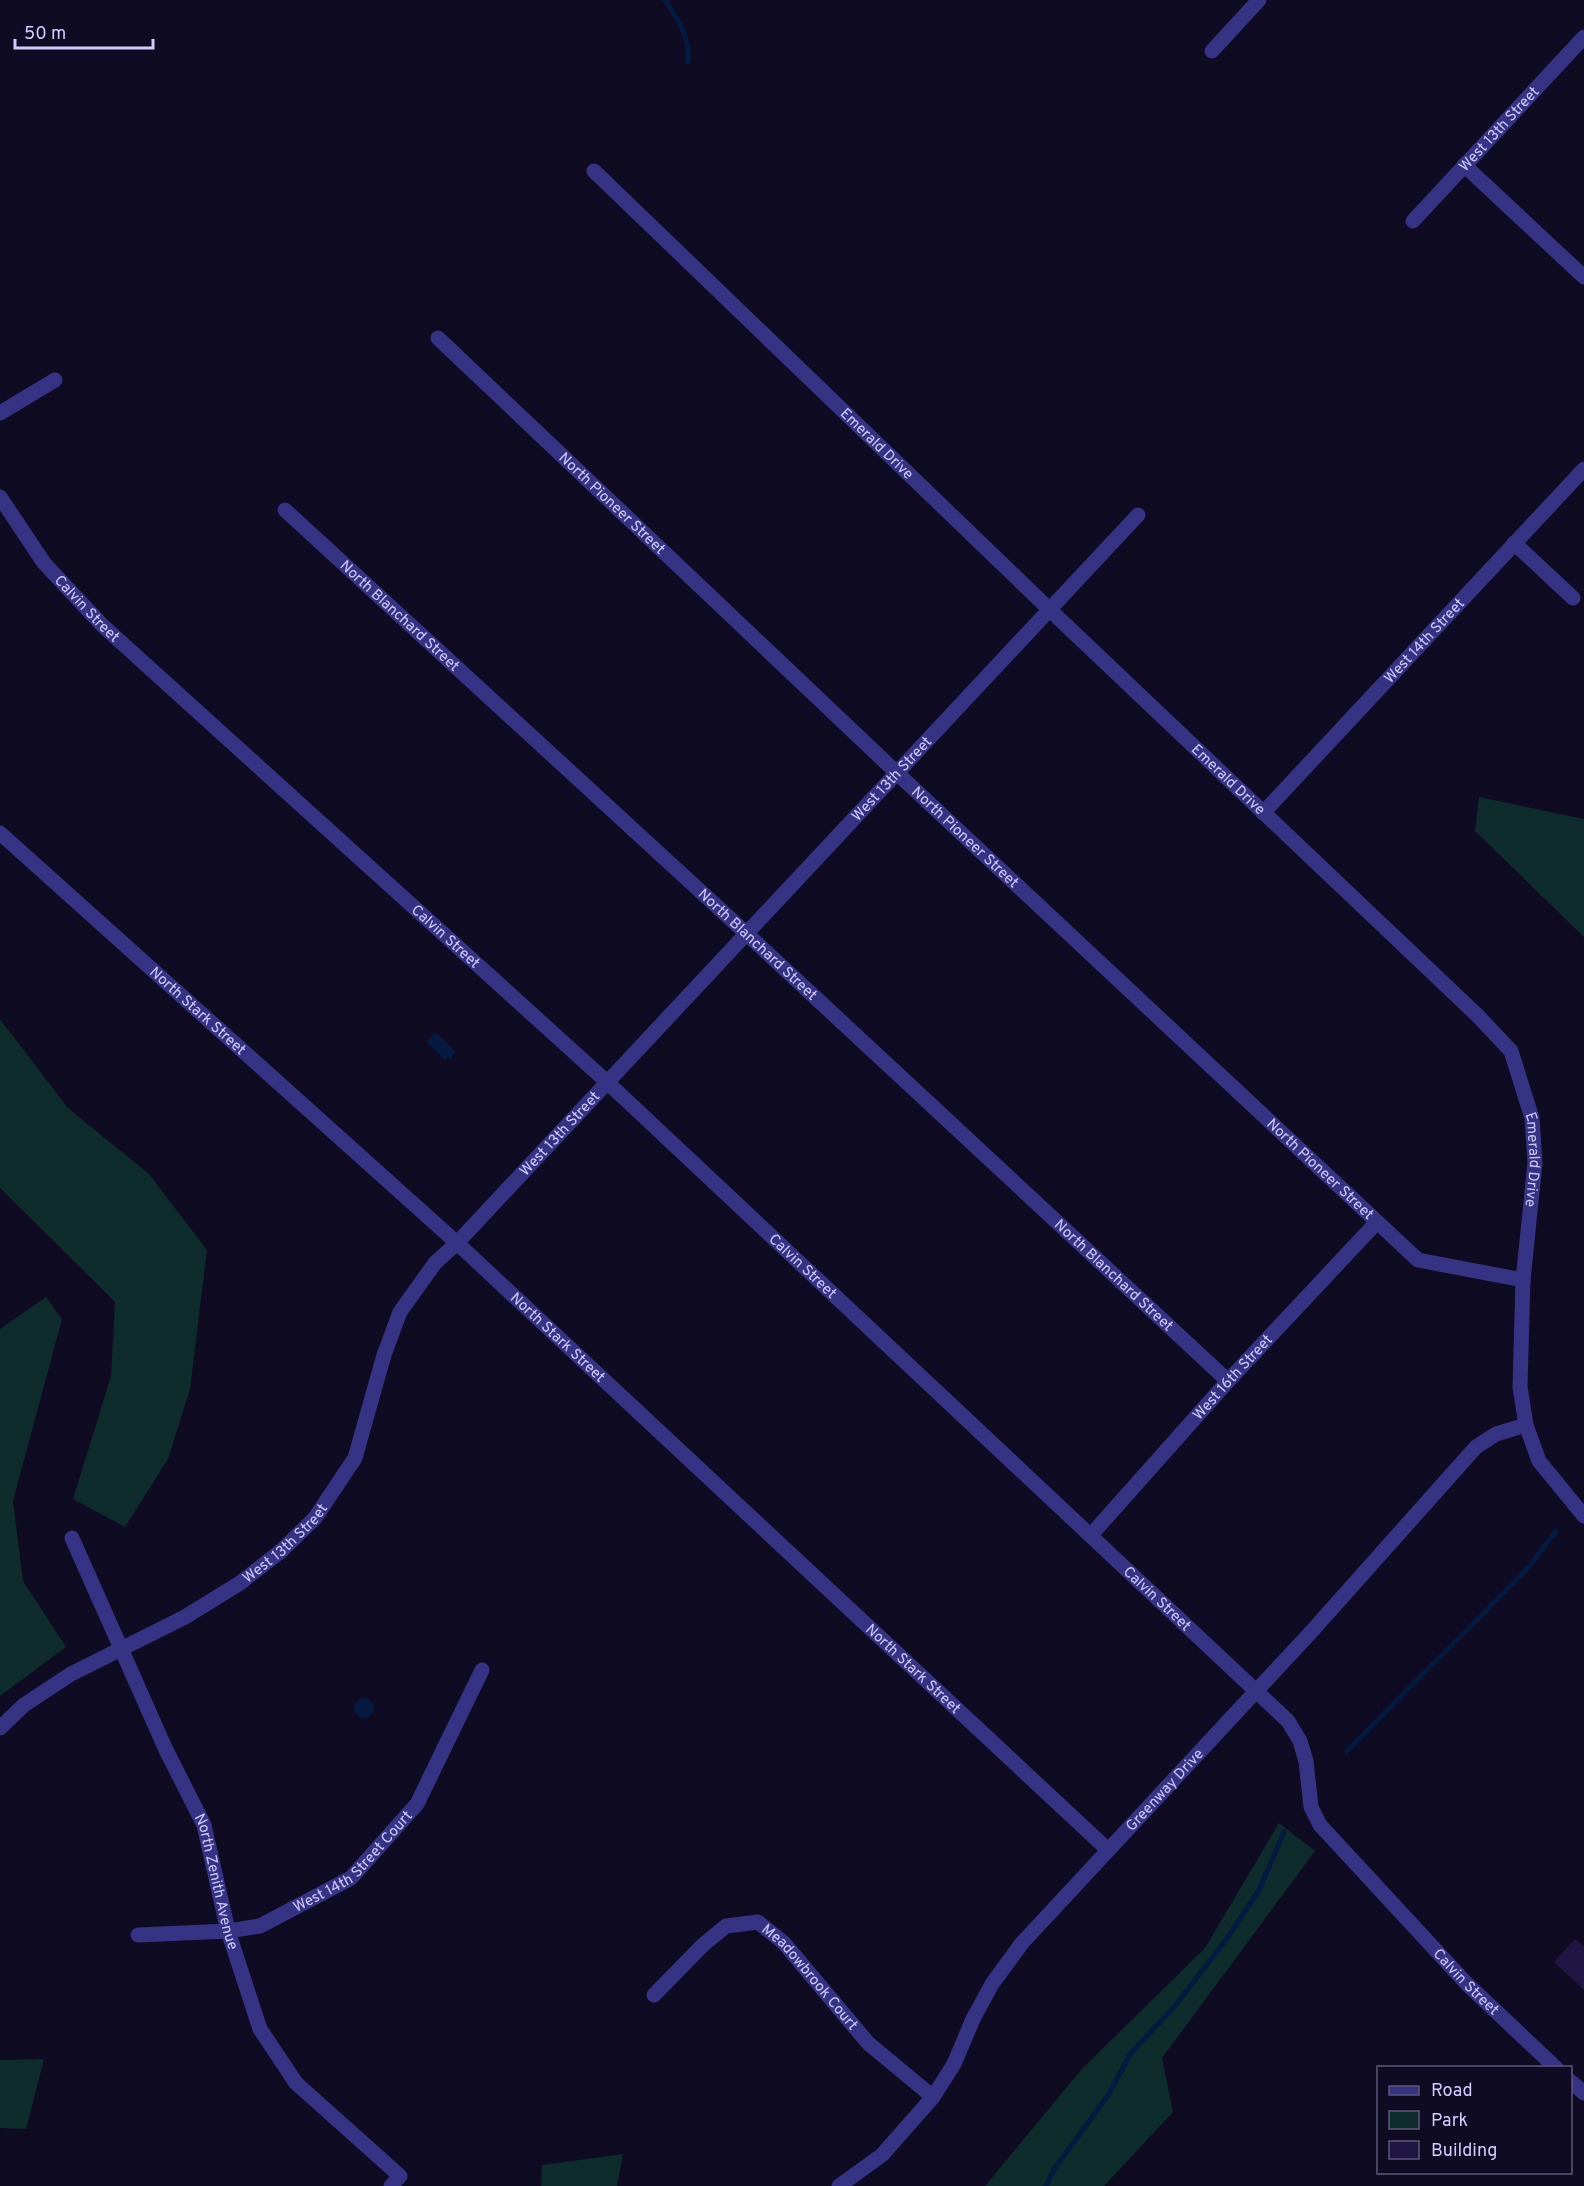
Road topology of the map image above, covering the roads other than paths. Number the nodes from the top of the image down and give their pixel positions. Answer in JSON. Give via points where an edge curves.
{"nodes":[{"id":1,"x":1259,"y":0,"type":"edge"},
{"id":2,"x":1584,"y":37,"type":"edge"},
{"id":3,"x":1212,"y":51,"type":"dead end"},
{"id":4,"x":1464,"y":165,"type":"junction"},
{"id":5,"x":594,"y":171,"type":"dead end"},
{"id":6,"x":1413,"y":221,"type":"dead end"},
{"id":7,"x":1584,"y":277,"type":"edge"},
{"id":8,"x":438,"y":338,"type":"dead end"},
{"id":9,"x":54,"y":380,"type":"dead end"},
{"id":10,"x":0,"y":413,"type":"edge"},
{"id":11,"x":1584,"y":469,"type":"edge"},
{"id":12,"x":0,"y":497,"type":"edge"},
{"id":13,"x":285,"y":510,"type":"dead end"},
{"id":14,"x":1138,"y":515,"type":"dead end"},
{"id":15,"x":1514,"y":543,"type":"junction"},
{"id":16,"x":1573,"y":598,"type":"dead end"},
{"id":17,"x":1050,"y":610,"type":"junction"},
{"id":18,"x":897,"y":774,"type":"junction"},
{"id":19,"x":1263,"y":813,"type":"junction"},
{"id":20,"x":0,"y":833,"type":"edge"},
{"id":21,"x":747,"y":934,"type":"junction"},
{"id":22,"x":607,"y":1082,"type":"junction"},
{"id":23,"x":1377,"y":1222,"type":"junction"},
{"id":24,"x":457,"y":1243,"type":"junction"},
{"id":25,"x":1523,"y":1280,"type":"junction"},
{"id":26,"x":1228,"y":1381,"type":"junction"},
{"id":27,"x":1526,"y":1425,"type":"junction"},
{"id":28,"x":1584,"y":1516,"type":"edge"},
{"id":29,"x":1091,"y":1535,"type":"junction"},
{"id":30,"x":72,"y":1538,"type":"dead end"},
{"id":31,"x":122,"y":1649,"type":"junction"},
{"id":32,"x":482,"y":1670,"type":"dead end"},
{"id":33,"x":1255,"y":1691,"type":"junction"},
{"id":34,"x":0,"y":1728,"type":"edge"},
{"id":35,"x":1108,"y":1850,"type":"junction"},
{"id":36,"x":228,"y":1931,"type":"junction"},
{"id":37,"x":138,"y":1935,"type":"dead end"},
{"id":38,"x":654,"y":1995,"type":"dead end"},
{"id":39,"x":1555,"y":2066,"type":"edge"},
{"id":40,"x":1572,"y":2083,"type":"edge"},
{"id":41,"x":1584,"y":2093,"type":"edge"},
{"id":42,"x":933,"y":2097,"type":"junction"},
{"id":43,"x":391,"y":2186,"type":"edge"},
{"id":44,"x":839,"y":2186,"type":"edge"}],
"edges":[{"from":1,"to":3,"type":"street"},
{"from":2,"to":4,"type":"street","name":"West 13th Street"},
{"from":4,"to":6,"type":"street","name":"West 13th Street"},
{"from":4,"to":7,"type":"street"},
{"from":5,"to":17,"type":"street","name":"Emerald Drive"},
{"from":8,"to":18,"type":"street","name":"North Pioneer Street"},
{"from":9,"to":10,"type":"street"},
{"from":11,"to":15,"type":"street","name":"West 14th Street"},
{"from":12,"to":22,"type":"street","name":"Calvin Street","via":[[44,563],[102,625]]},
{"from":13,"to":21,"type":"street","name":"North Blanchard Street"},
{"from":14,"to":17,"type":"street","name":"West 13th Street"},
{"from":15,"to":16,"type":"street"},
{"from":15,"to":19,"type":"street","name":"West 14th Street"},
{"from":17,"to":18,"type":"street","name":"West 13th Street"},
{"from":17,"to":19,"type":"street","name":"Emerald Drive"},
{"from":18,"to":21,"type":"street","name":"West 13th Street"},
{"from":18,"to":23,"type":"street","name":"North Pioneer Street"},
{"from":19,"to":25,"type":"street","name":"Emerald Drive","via":[[1511,1051],[1532,1118],[1535,1163]]},
{"from":20,"to":24,"type":"street","name":"North Stark Street"},
{"from":21,"to":22,"type":"street","name":"West 13th Street"},
{"from":21,"to":26,"type":"street","name":"North Blanchard Street"},
{"from":22,"to":24,"type":"street","name":"West 13th Street"},
{"from":22,"to":29,"type":"street","name":"Calvin Street"},
{"from":23,"to":25,"type":"street","name":"North Pioneer Street","via":[[1418,1260]]},
{"from":23,"to":26,"type":"street","name":"West 16th Street"},
{"from":24,"to":31,"type":"street","name":"West 13th Street","via":[[435,1263],[400,1312],[355,1458],[315,1518],[240,1583]]},
{"from":24,"to":35,"type":"street","name":"North Stark Street"},
{"from":25,"to":27,"type":"street","name":"Emerald Drive","via":[[1520,1387]]},
{"from":26,"to":29,"type":"street","name":"West 16th Street"},
{"from":27,"to":28,"type":"street","name":"Emerald Drive","via":[[1539,1461]]},
{"from":27,"to":33,"type":"street","name":"Greenway Drive","via":[[1497,1434],[1476,1447]]},
{"from":29,"to":33,"type":"street","name":"Calvin Street"},
{"from":30,"to":31,"type":"street","name":"North Zenith Avenue"},
{"from":31,"to":34,"type":"street","name":"West 13th Street","via":[[62,1680],[24,1705]]},
{"from":31,"to":36,"type":"street","name":"North Zenith Avenue","via":[[204,1825]]},
{"from":32,"to":36,"type":"street","name":"West 14th Street Court","via":[[417,1804],[351,1878],[260,1926]]},
{"from":33,"to":35,"type":"street","name":"Greenway Drive"},
{"from":33,"to":39,"type":"street","name":"Calvin Street","via":[[1288,1721],[1300,1741],[1311,1807],[1320,1825],[1467,1984]]},
{"from":35,"to":42,"type":"street","name":"Greenway Drive","via":[[1022,1942],[992,1984],[954,2064]]},
{"from":36,"to":37,"type":"street","name":"West 14th Street Court"},
{"from":36,"to":43,"type":"street","name":"North Zenith Avenue","via":[[260,2029],[296,2083],[400,2176]]},
{"from":38,"to":42,"type":"street","name":"Meadowbrook Court","via":[[726,1926],[758,1922],[784,1943],[868,2043]]},
{"from":40,"to":41,"type":"street"},
{"from":42,"to":44,"type":"street","name":"Greenway Drive","via":[[882,2155]]}]}
